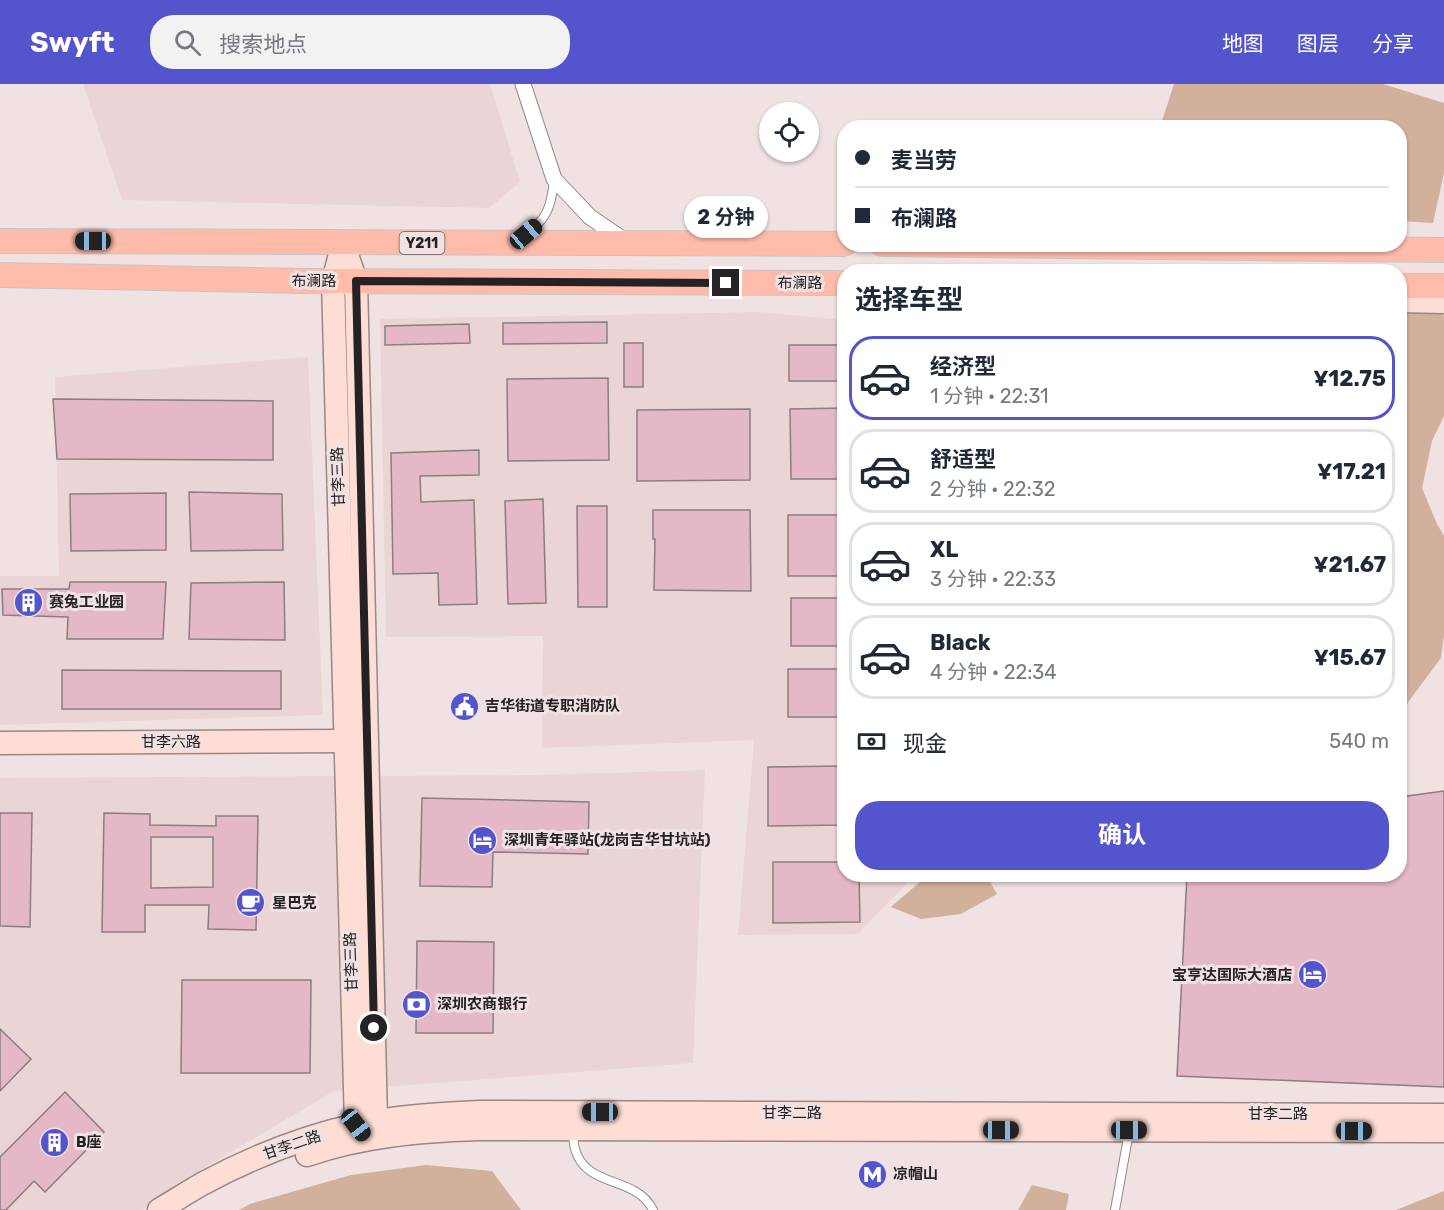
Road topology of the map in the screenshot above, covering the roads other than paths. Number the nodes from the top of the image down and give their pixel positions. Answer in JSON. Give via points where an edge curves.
{"nodes":[{"id":1,"x":523,"y":84,"type":"edge"},
{"id":2,"x":554,"y":179,"type":"junction"},
{"id":3,"x":1444,"y":239,"type":"edge"},
{"id":4,"x":0,"y":241,"type":"edge"},
{"id":5,"x":627,"y":242,"type":"junction"},
{"id":6,"x":344,"y":243,"type":"junction"},
{"id":7,"x":507,"y":243,"type":"junction"},
{"id":8,"x":837,"y":244,"type":"edge"},
{"id":9,"x":1407,"y":244,"type":"edge"},
{"id":10,"x":1407,"y":250,"type":"edge"},
{"id":11,"x":1444,"y":250,"type":"edge"},
{"id":12,"x":0,"y":275,"type":"edge"},
{"id":13,"x":344,"y":281,"type":"junction"},
{"id":14,"x":837,"y":283,"type":"edge"},
{"id":15,"x":1407,"y":286,"type":"edge"},
{"id":16,"x":1444,"y":286,"type":"edge"},
{"id":17,"x":1407,"y":301,"type":"edge"},
{"id":18,"x":1444,"y":302,"type":"edge"},
{"id":19,"x":342,"y":741,"type":"dead end"},
{"id":20,"x":0,"y":743,"type":"edge"},
{"id":21,"x":1444,"y":1115,"type":"edge"},
{"id":22,"x":366,"y":1128,"type":"junction"},
{"id":23,"x":573,"y":1129,"type":"junction"},
{"id":24,"x":1129,"y":1130,"type":"junction"},
{"id":25,"x":1444,"y":1131,"type":"edge"},
{"id":26,"x":159,"y":1210,"type":"edge"},
{"id":27,"x":188,"y":1210,"type":"edge"},
{"id":28,"x":653,"y":1210,"type":"edge"},
{"id":29,"x":1115,"y":1210,"type":"edge"}],
"edges":[{"from":1,"to":2,"type":"street"},
{"from":2,"to":5,"type":"street","via":[[590,218]]},
{"from":2,"to":7,"type":"lane","via":[[551,204],[540,222]]},
{"from":3,"to":9,"type":"main road"},
{"from":4,"to":6,"type":"main road","number":"Y211"},
{"from":5,"to":7,"type":"main road","number":"Y211"},
{"from":5,"to":8,"type":"main road","number":"Y211"},
{"from":6,"to":7,"type":"main road","number":"Y211"},
{"from":6,"to":13,"type":"main road","name":"甘李三路"},
{"from":10,"to":11,"type":"main road"},
{"from":12,"to":13,"type":"main road","name":"布澜路"},
{"from":13,"to":14,"type":"main road","name":"布澜路"},
{"from":13,"to":22,"type":"main road","name":"甘李三路"},
{"from":15,"to":16,"type":"main road"},
{"from":17,"to":18,"type":"main road"},
{"from":19,"to":20,"type":"main road","name":"甘李六路"},
{"from":21,"to":22,"type":"main road","name":"甘李二路","via":[[480,1112],[426,1115]]},
{"from":22,"to":23,"type":"main road","name":"甘李二路"},
{"from":22,"to":26,"type":"main road","name":"甘李二路","via":[[318,1135],[258,1157]]},
{"from":22,"to":27,"type":"main road","name":"甘李二路","via":[[322,1150],[264,1170]]},
{"from":23,"to":24,"type":"main road","name":"甘李二路"},
{"from":23,"to":28,"type":"lane","via":[[580,1163],[592,1173],[642,1194]]},
{"from":24,"to":25,"type":"main road","name":"甘李二路"},
{"from":24,"to":29,"type":"lane"}]}
